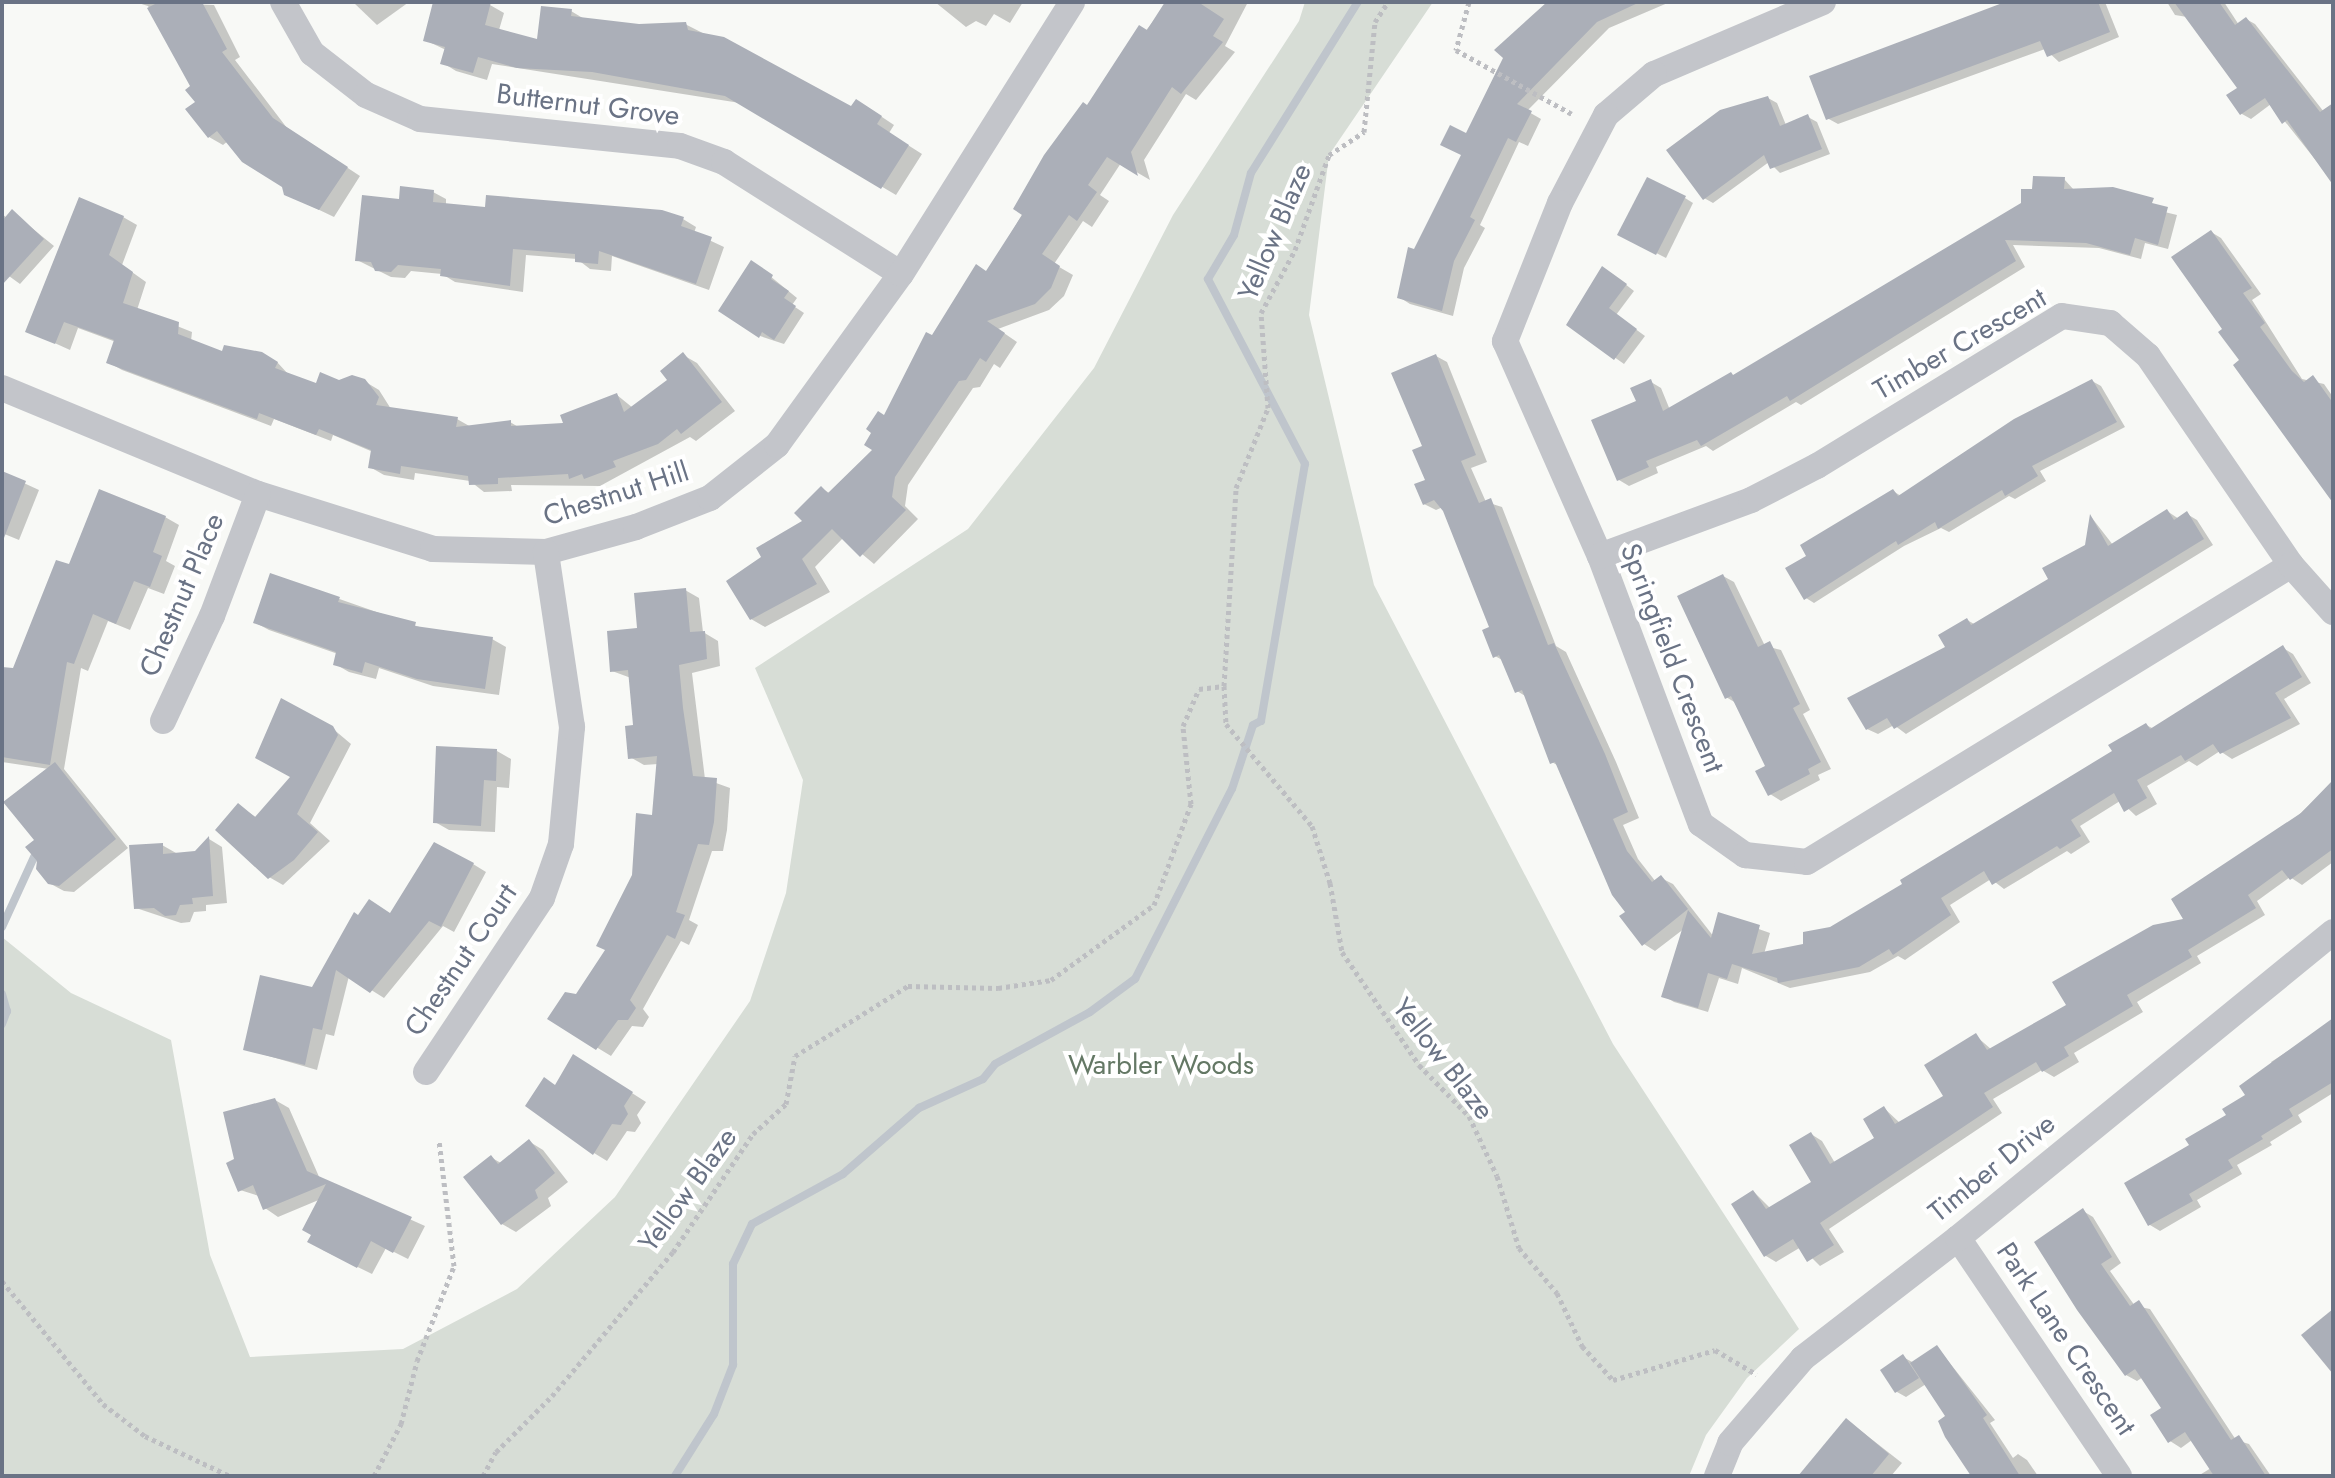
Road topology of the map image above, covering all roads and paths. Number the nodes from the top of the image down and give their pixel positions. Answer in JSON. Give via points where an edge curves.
{"nodes":[{"id":1,"x":283,"y":2,"type":"edge"},
{"id":2,"x":1072,"y":2,"type":"edge"},
{"id":3,"x":1388,"y":2,"type":"edge"},
{"id":4,"x":1469,"y":2,"type":"edge"},
{"id":5,"x":1823,"y":2,"type":"edge"},
{"id":6,"x":1572,"y":114,"type":"dead end"},
{"id":7,"x":901,"y":274,"type":"junction"},
{"id":8,"x":2,"y":388,"type":"edge"},
{"id":9,"x":258,"y":494,"type":"junction"},
{"id":10,"x":546,"y":552,"type":"junction"},
{"id":11,"x":1600,"y":556,"type":"junction"},
{"id":12,"x":2291,"y":565,"type":"junction"},
{"id":13,"x":2333,"y":612,"type":"edge"},
{"id":14,"x":1224,"y":686,"type":"junction"},
{"id":15,"x":163,"y":721,"type":"dead end"},
{"id":16,"x":2333,"y":932,"type":"edge"},
{"id":17,"x":426,"y":1072,"type":"dead end"},
{"id":18,"x":439,"y":1140,"type":"dead end"},
{"id":19,"x":1958,"y":1238,"type":"junction"},
{"id":20,"x":2,"y":1281,"type":"edge"},
{"id":21,"x":1778,"y":1386,"type":"junction"},
{"id":22,"x":230,"y":1476,"type":"edge"},
{"id":23,"x":374,"y":1476,"type":"edge"},
{"id":24,"x":483,"y":1476,"type":"edge"},
{"id":25,"x":1717,"y":1476,"type":"edge"},
{"id":26,"x":2119,"y":1476,"type":"edge"}],
"edges":[{"from":1,"to":7,"type":"street","name":"Butternut Grove","via":[[312,53],[366,95],[420,119],[680,146],[724,162]]},
{"from":2,"to":7,"type":"street","name":"Chestnut Hill"},
{"from":3,"to":14,"type":"path","name":"Yellow Blaze","via":[[1375,22],[1364,132],[1329,155],[1295,250],[1261,313],[1268,408],[1236,488]]},
{"from":4,"to":6,"type":"path","via":[[1456,50]]},
{"from":5,"to":11,"type":"street","name":"Springfield Crescent","via":[[1654,74],[1606,115],[1526,284],[1505,341]]},
{"from":7,"to":10,"type":"street","name":"Chestnut Hill","via":[[777,445],[710,498],[636,527]]},
{"from":8,"to":9,"type":"street","name":"Chestnut Hill"},
{"from":9,"to":10,"type":"street","name":"Chestnut Hill","via":[[433,549]]},
{"from":9,"to":15,"type":"street","name":"Chestnut Place","via":[[212,616]]},
{"from":10,"to":17,"type":"street","name":"Chestnut Court","via":[[572,727],[561,844],[542,898]]},
{"from":11,"to":12,"type":"street","name":"Timber Crescent","via":[[1751,500],[1817,466],[2062,316],[2110,323],[2148,356]]},
{"from":11,"to":12,"type":"street","name":"Springfield Crescent","via":[[1701,824],[1745,855],[1807,862]]},
{"from":12,"to":13,"type":"street","name":"Timber Crescent"},
{"from":14,"to":21,"type":"path","name":"Yellow Blaze","via":[[1226,724],[1312,826],[1330,883],[1342,952],[1419,1065],[1469,1116],[1497,1176],[1519,1248],[1557,1293],[1582,1346],[1613,1380],[1715,1350]]},
{"from":14,"to":24,"type":"path","name":"Yellow Blaze","via":[[1199,689],[1183,726],[1191,804],[1154,905],[1051,980],[998,988],[908,986],[795,1056],[786,1104],[753,1134],[673,1252],[552,1396],[496,1452]]},
{"from":16,"to":19,"type":"street","name":"Timber Drive"},
{"from":18,"to":23,"type":"path","via":[[454,1266],[417,1361],[401,1424]]},
{"from":19,"to":21,"type":"street","name":"Timber Drive","via":[[1803,1358]]},
{"from":19,"to":26,"type":"street","name":"Park Lane Crescent"},
{"from":20,"to":22,"type":"path","via":[[103,1404],[145,1436]]},
{"from":21,"to":25,"type":"street","name":"Timber Drive","via":[[1730,1443]]}]}
